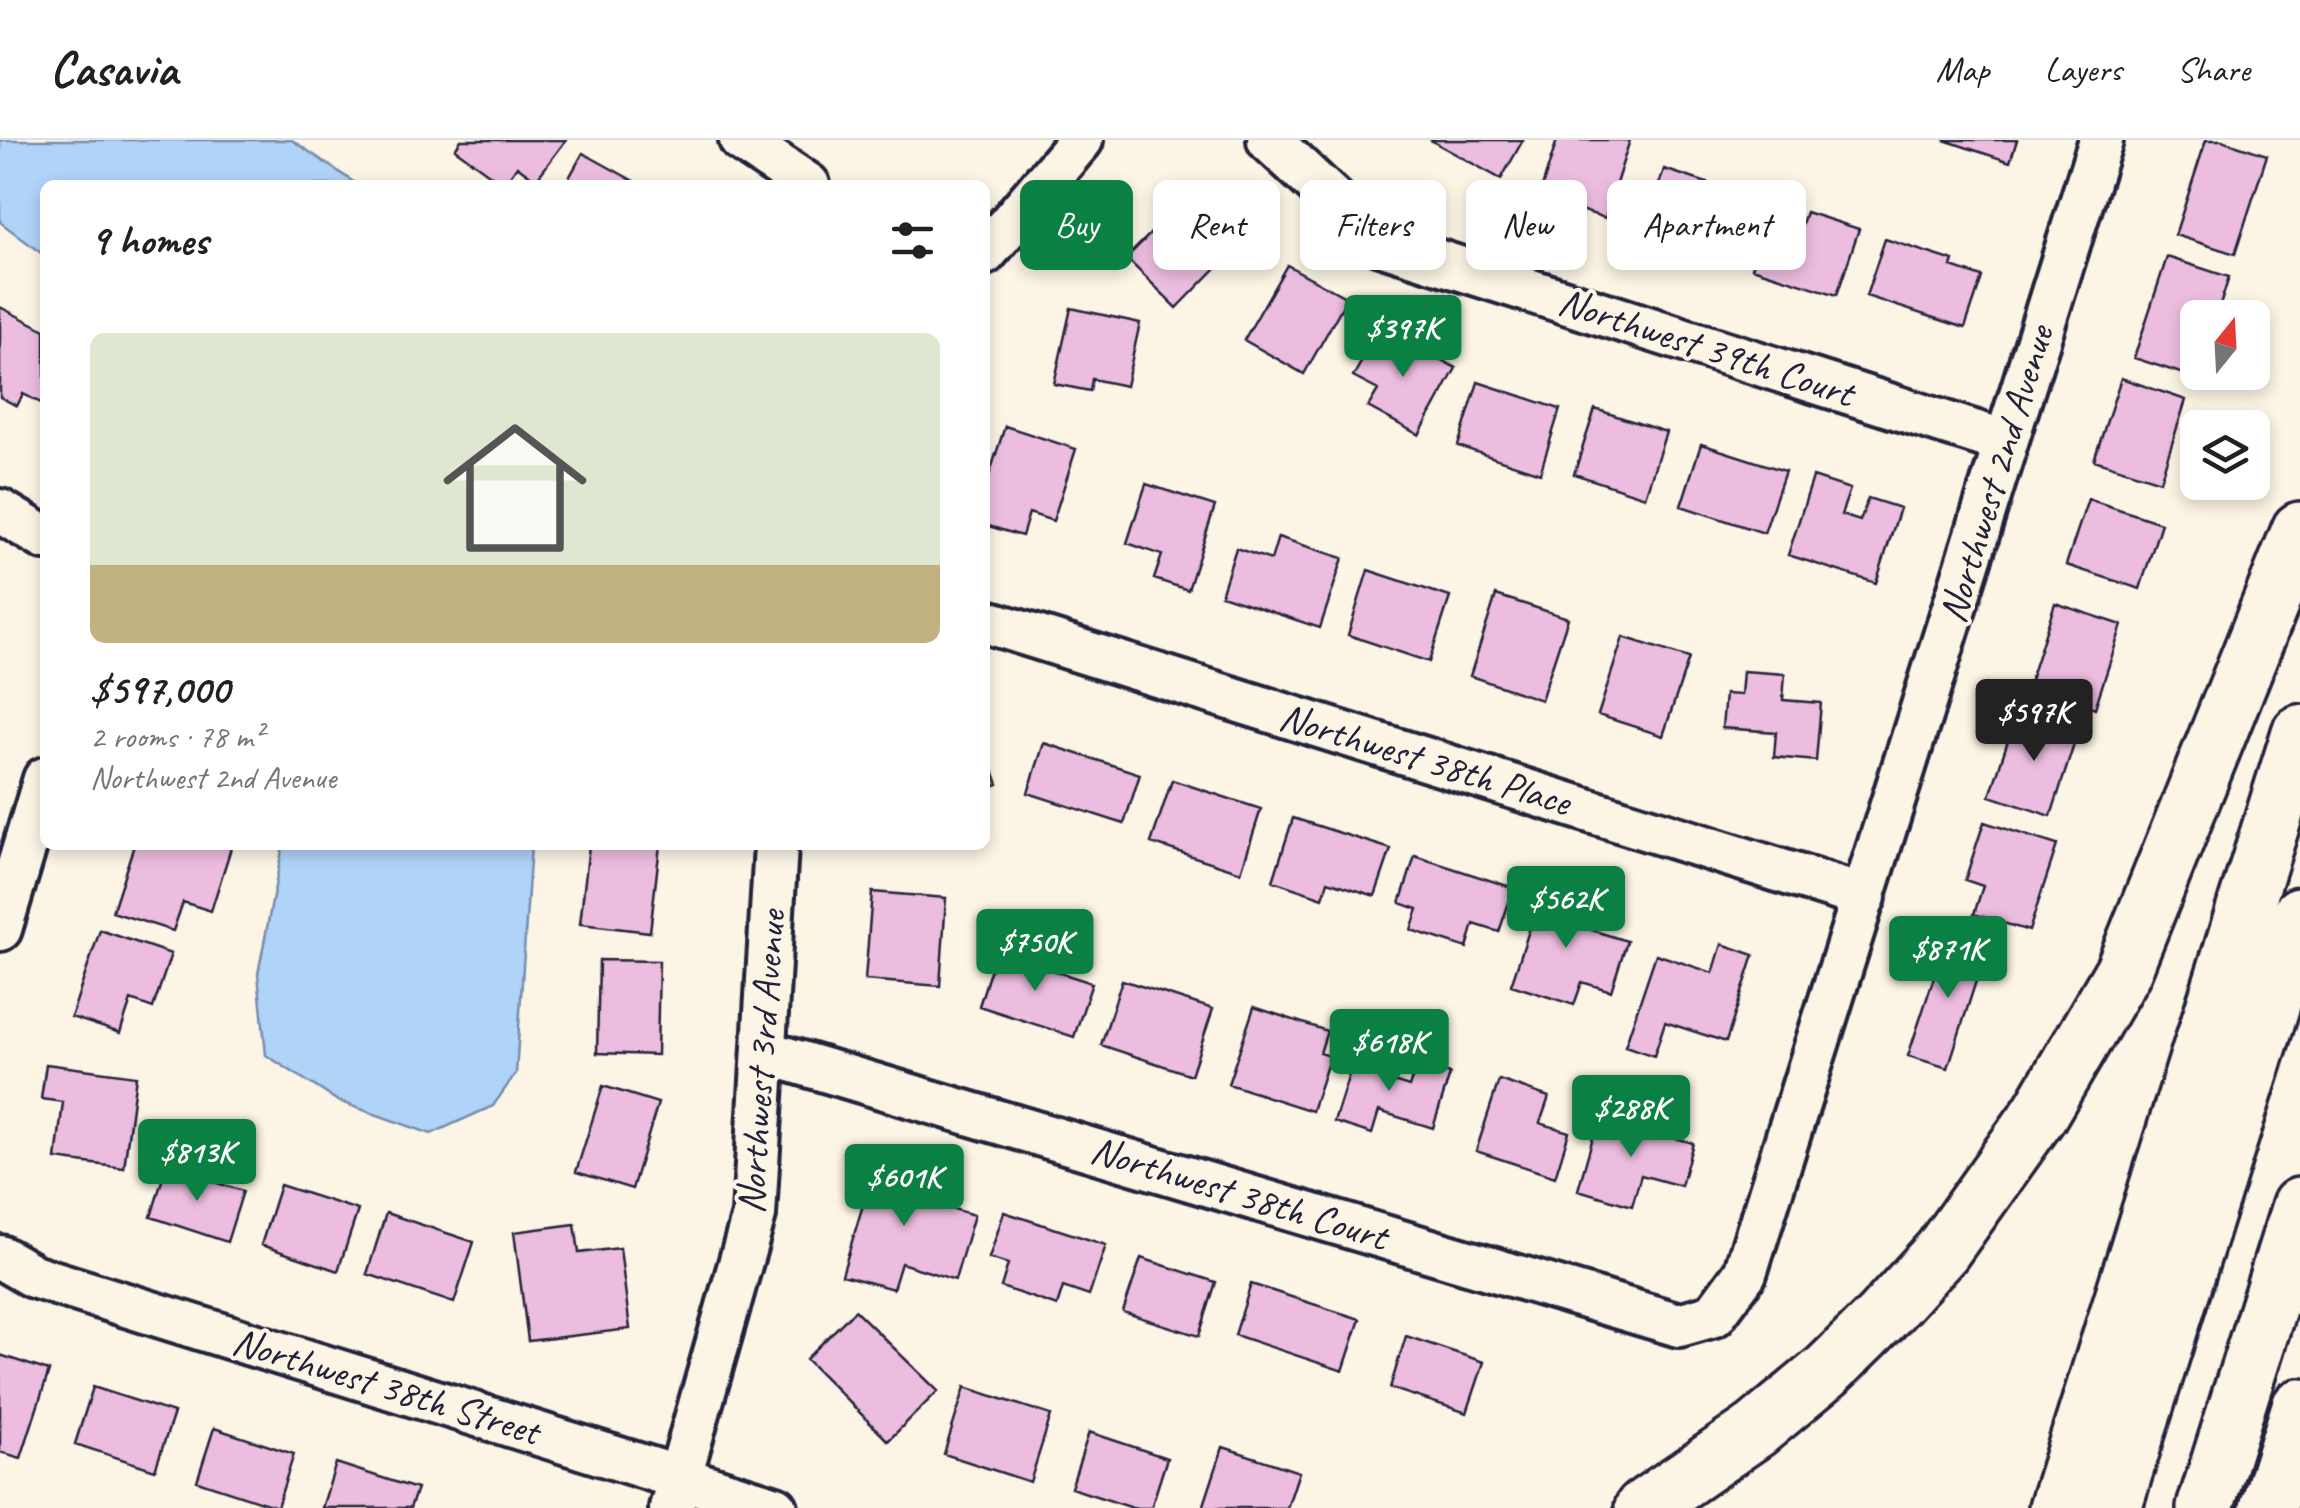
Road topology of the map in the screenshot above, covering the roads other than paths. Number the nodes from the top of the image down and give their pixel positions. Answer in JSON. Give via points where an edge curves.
{"nodes":[{"id":1,"x":740,"y":140,"type":"edge"},
{"id":2,"x":1081,"y":140,"type":"edge"},
{"id":3,"x":1269,"y":140,"type":"edge"},
{"id":4,"x":2101,"y":140,"type":"edge"},
{"id":5,"x":800,"y":180,"type":"edge"},
{"id":6,"x":990,"y":247,"type":"edge"},
{"id":7,"x":2006,"y":442,"type":"junction"},
{"id":8,"x":0,"y":511,"type":"edge"},
{"id":9,"x":2300,"y":530,"type":"edge"},
{"id":10,"x":40,"y":535,"type":"edge"},
{"id":11,"x":990,"y":623,"type":"edge"},
{"id":12,"x":2300,"y":733,"type":"edge"},
{"id":13,"x":40,"y":797,"type":"edge"},
{"id":14,"x":776,"y":850,"type":"edge"},
{"id":15,"x":1864,"y":897,"type":"junction"},
{"id":16,"x":2300,"y":915,"type":"edge"},
{"id":17,"x":0,"y":929,"type":"edge"},
{"id":18,"x":764,"y":1052,"type":"junction"},
{"id":19,"x":2300,"y":1206,"type":"edge"},
{"id":20,"x":0,"y":1257,"type":"edge"},
{"id":21,"x":1714,"y":1315,"type":"joint"},
{"id":22,"x":2300,"y":1407,"type":"edge"},
{"id":23,"x":675,"y":1493,"type":"edge"},
{"id":24,"x":776,"y":1508,"type":"edge"},
{"id":25,"x":1643,"y":1508,"type":"edge"},
{"id":26,"x":2058,"y":1508,"type":"edge"},
{"id":27,"x":2113,"y":1508,"type":"edge"},
{"id":28,"x":2205,"y":1508,"type":"edge"},
{"id":29,"x":2268,"y":1508,"type":"edge"}],
"edges":[{"from":1,"to":5,"type":"street"},
{"from":2,"to":6,"type":"street"},
{"from":3,"to":7,"type":"street","name":"Northwest 39th Court","via":[[1380,243]]},
{"from":4,"to":7,"type":"street","name":"Northwest 2nd Avenue"},
{"from":7,"to":15,"type":"street","name":"Northwest 2nd Avenue"},
{"from":8,"to":10,"type":"street"},
{"from":9,"to":25,"type":"highway","via":[[2123,970],[2040,1113],[1942,1251],[1882,1317],[1756,1430]]},
{"from":11,"to":15,"type":"street","name":"Northwest 38th Place"},
{"from":12,"to":26,"type":"highway"},
{"from":13,"to":17,"type":"street"},
{"from":14,"to":18,"type":"street","name":"Northwest 3rd Avenue"},
{"from":15,"to":21,"type":"street","name":"Northwest 2nd Avenue","via":[[1744,1273]]},
{"from":16,"to":27,"type":"highway"},
{"from":18,"to":21,"type":"street","name":"Northwest 38th Court","via":[[1679,1324]]},
{"from":18,"to":23,"type":"street","name":"Northwest 3rd Avenue","via":[[754,1215]]},
{"from":19,"to":28,"type":"highway"},
{"from":20,"to":23,"type":"street","name":"Northwest 38th Street","via":[[33,1276]]},
{"from":22,"to":29,"type":"highway"},
{"from":23,"to":24,"type":"street","name":"Northwest 38th Street"}]}
